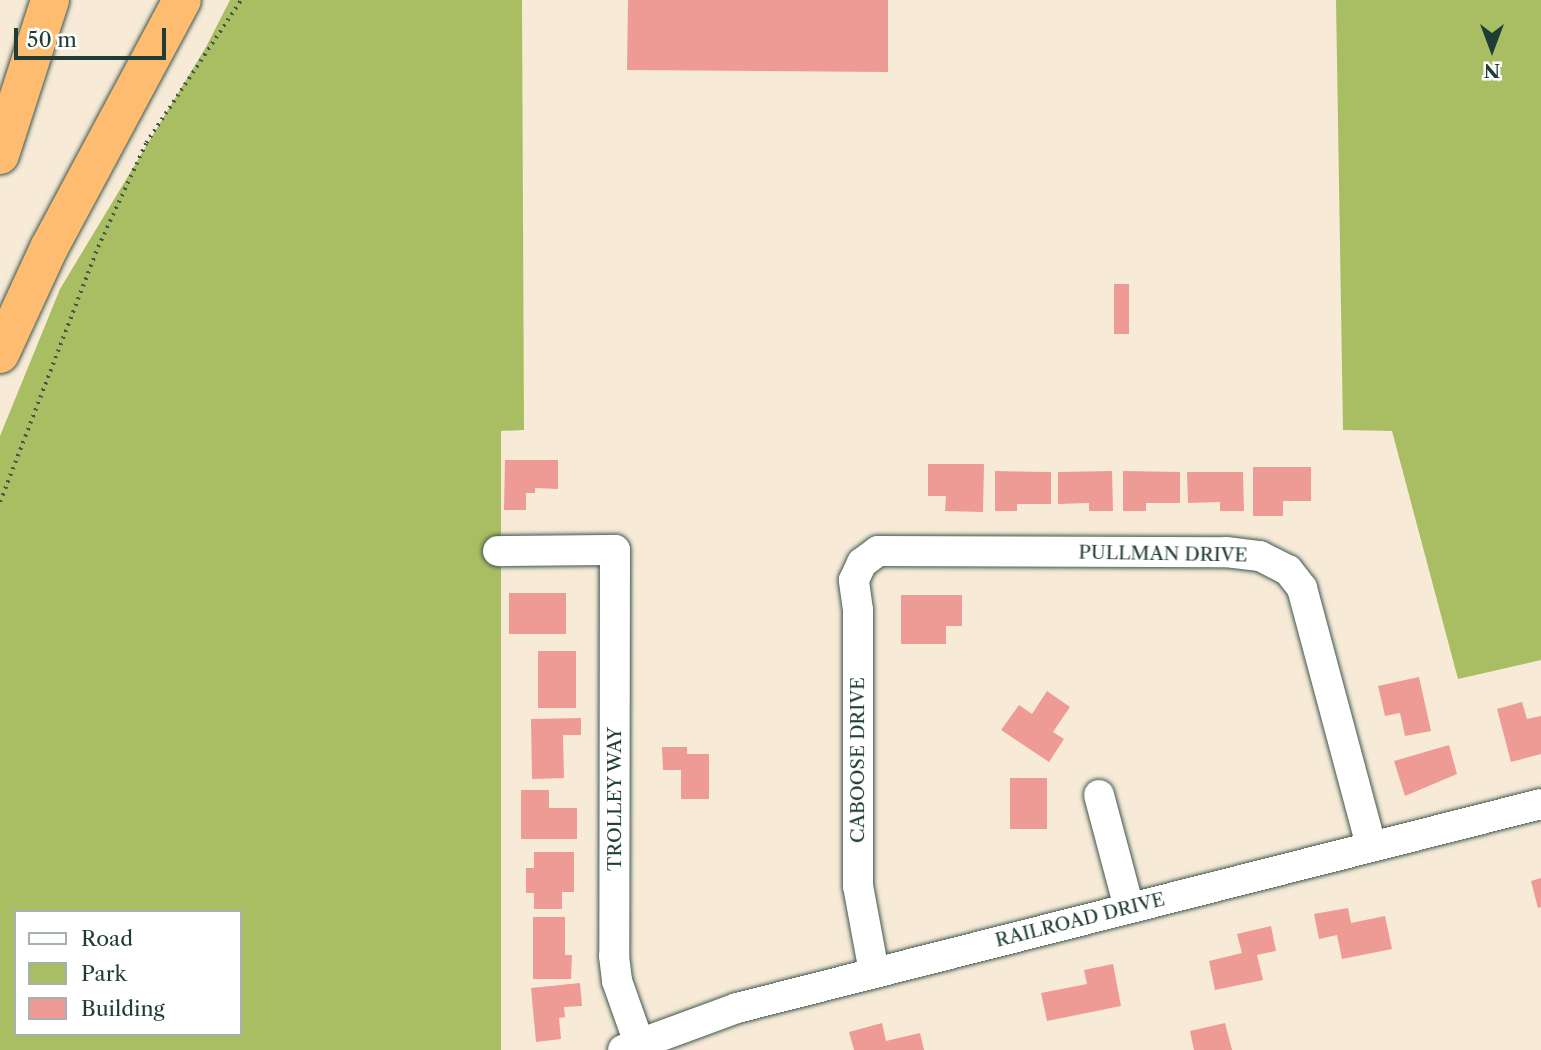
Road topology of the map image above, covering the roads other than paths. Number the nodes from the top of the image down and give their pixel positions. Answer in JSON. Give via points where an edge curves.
{"nodes":[{"id":1,"x":50,"y":0,"type":"edge"},
{"id":2,"x":191,"y":0,"type":"edge"},
{"id":3,"x":175,"y":15,"type":"edge"},
{"id":4,"x":0,"y":155,"type":"edge"},
{"id":5,"x":0,"y":354,"type":"edge"},
{"id":6,"x":498,"y":551,"type":"dead end"},
{"id":7,"x":872,"y":554,"type":"joint"},
{"id":8,"x":1099,"y":795,"type":"dead end"},
{"id":9,"x":1541,"y":804,"type":"edge"},
{"id":10,"x":1371,"y":845,"type":"junction"},
{"id":11,"x":1129,"y":908,"type":"junction"},
{"id":12,"x":874,"y":972,"type":"junction"},
{"id":13,"x":631,"y":1047,"type":"edge"}],
"edges":[{"from":1,"to":4,"type":"highway"},
{"from":2,"to":3,"type":"highway"},
{"from":3,"to":5,"type":"highway","via":[[64,219]]},
{"from":6,"to":13,"type":"street","name":"TROLLEY WAY","via":[[615,550],[614,956]]},
{"from":7,"to":10,"type":"street","name":"PULLMAN DRIVE","via":[[1226,552],[1260,556],[1288,570],[1303,588]]},
{"from":7,"to":12,"type":"street","name":"CABOOSE DRIVE","via":[[854,580],[854,594],[858,610],[858,886]]},
{"from":8,"to":11,"type":"street"},
{"from":9,"to":10,"type":"street","name":"RAILROAD DRIVE"},
{"from":10,"to":11,"type":"street","name":"RAILROAD DRIVE"},
{"from":11,"to":12,"type":"street","name":"RAILROAD DRIVE"},
{"from":12,"to":13,"type":"street","name":"RAILROAD DRIVE","via":[[737,1008]]}]}
